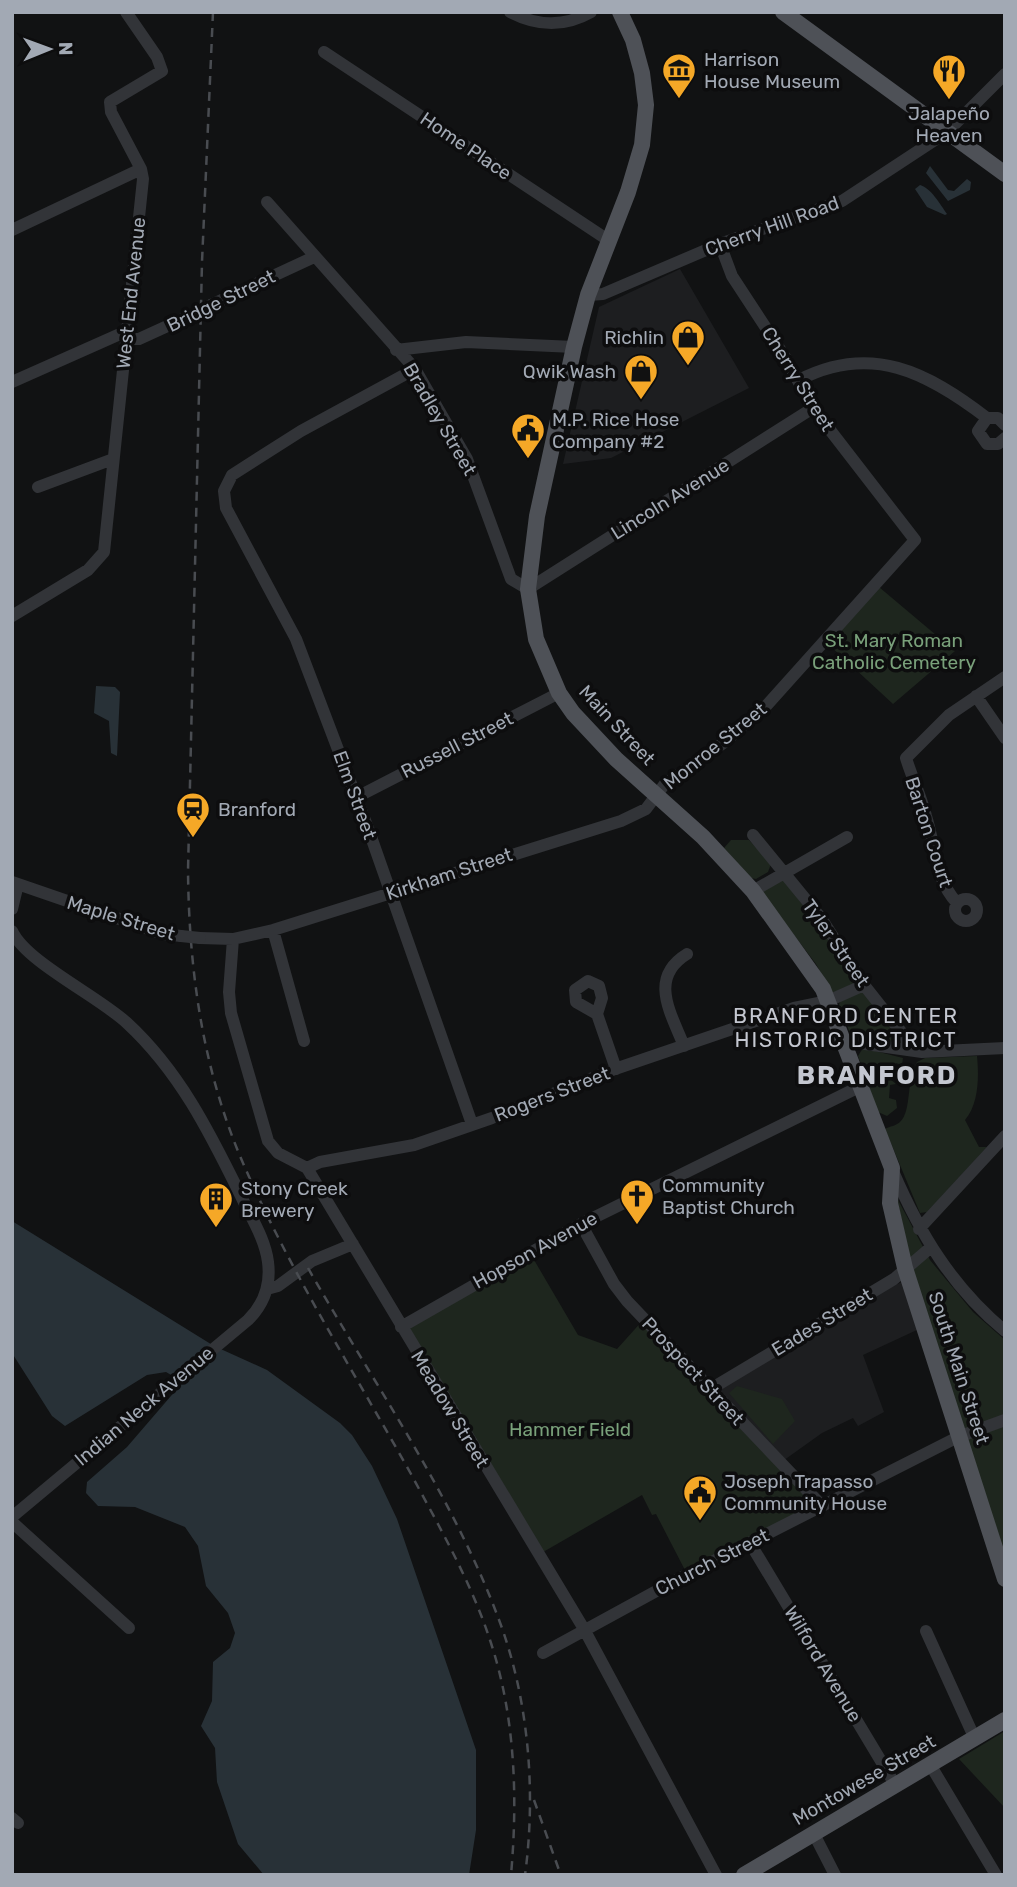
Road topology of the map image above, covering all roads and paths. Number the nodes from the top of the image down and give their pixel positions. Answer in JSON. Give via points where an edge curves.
{"nodes":[{"id":1,"x":126,"y":12,"type":"edge"},
{"id":2,"x":510,"y":12,"type":"edge"},
{"id":3,"x":591,"y":12,"type":"edge"},
{"id":4,"x":620,"y":12,"type":"edge"},
{"id":5,"x":783,"y":12,"type":"edge"},
{"id":6,"x":324,"y":52,"type":"dead end"},
{"id":7,"x":1005,"y":75,"type":"edge"},
{"id":8,"x":947,"y":132,"type":"junction"},
{"id":9,"x":141,"y":169,"type":"junction"},
{"id":10,"x":1005,"y":174,"type":"edge"},
{"id":11,"x":267,"y":202,"type":"dead end"},
{"id":12,"x":12,"y":230,"type":"edge"},
{"id":13,"x":608,"y":240,"type":"junction"},
{"id":14,"x":720,"y":244,"type":"junction"},
{"id":15,"x":314,"y":257,"type":"junction"},
{"id":16,"x":589,"y":295,"type":"junction"},
{"id":17,"x":129,"y":334,"type":"junction"},
{"id":18,"x":573,"y":347,"type":"junction"},
{"id":19,"x":396,"y":350,"type":"junction"},
{"id":20,"x":415,"y":369,"type":"junction"},
{"id":21,"x":799,"y":380,"type":"junction"},
{"id":22,"x":12,"y":382,"type":"edge"},
{"id":23,"x":813,"y":408,"type":"junction"},
{"id":24,"x":987,"y":418,"type":"junction"},
{"id":25,"x":1005,"y":425,"type":"edge"},
{"id":26,"x":1005,"y":438,"type":"edge"},
{"id":27,"x":113,"y":459,"type":"junction"},
{"id":28,"x":38,"y":487,"type":"dead end"},
{"id":29,"x":915,"y":540,"type":"joint"},
{"id":30,"x":528,"y":589,"type":"junction"},
{"id":31,"x":12,"y":616,"type":"edge"},
{"id":32,"x":1005,"y":677,"type":"edge"},
{"id":33,"x":559,"y":693,"type":"junction"},
{"id":34,"x":976,"y":696,"type":"junction"},
{"id":35,"x":1005,"y":738,"type":"edge"},
{"id":36,"x":657,"y":796,"type":"junction"},
{"id":37,"x":357,"y":797,"type":"junction"},
{"id":38,"x":753,"y":835,"type":"dead end"},
{"id":39,"x":847,"y":837,"type":"dead end"},
{"id":40,"x":784,"y":871,"type":"junction"},
{"id":41,"x":15,"y":883,"type":"edge"},
{"id":42,"x":752,"y":891,"type":"junction"},
{"id":43,"x":388,"y":893,"type":"junction"},
{"id":44,"x":957,"y":903,"type":"dead end"},
{"id":45,"x":12,"y":909,"type":"edge"},
{"id":46,"x":274,"y":930,"type":"junction"},
{"id":47,"x":12,"y":931,"type":"edge"},
{"id":48,"x":233,"y":939,"type":"junction"},
{"id":49,"x":687,"y":954,"type":"dead end"},
{"id":50,"x":864,"y":985,"type":"junction"},
{"id":51,"x":825,"y":995,"type":"junction"},
{"id":52,"x":597,"y":1014,"type":"dead end"},
{"id":53,"x":304,"y":1041,"type":"dead end"},
{"id":54,"x":844,"y":1041,"type":"junction"},
{"id":55,"x":684,"y":1046,"type":"junction"},
{"id":56,"x":1005,"y":1048,"type":"edge"},
{"id":57,"x":909,"y":1050,"type":"junction"},
{"id":58,"x":616,"y":1069,"type":"junction"},
{"id":59,"x":861,"y":1086,"type":"junction"},
{"id":60,"x":472,"y":1124,"type":"junction"},
{"id":61,"x":1005,"y":1136,"type":"edge"},
{"id":62,"x":307,"y":1168,"type":"junction"},
{"id":63,"x":892,"y":1168,"type":"junction"},
{"id":64,"x":581,"y":1224,"type":"junction"},
{"id":65,"x":919,"y":1228,"type":"junction"},
{"id":66,"x":353,"y":1244,"type":"junction"},
{"id":67,"x":930,"y":1248,"type":"junction"},
{"id":68,"x":905,"y":1268,"type":"junction"},
{"id":69,"x":267,"y":1289,"type":"junction"},
{"id":70,"x":401,"y":1327,"type":"junction"},
{"id":71,"x":1005,"y":1331,"type":"edge"},
{"id":72,"x":709,"y":1390,"type":"junction"},
{"id":73,"x":1005,"y":1420,"type":"edge"},
{"id":74,"x":958,"y":1437,"type":"junction"},
{"id":75,"x":822,"y":1506,"type":"junction"},
{"id":76,"x":12,"y":1519,"type":"edge"},
{"id":77,"x":750,"y":1543,"type":"junction"},
{"id":78,"x":1005,"y":1579,"type":"edge"},
{"id":79,"x":129,"y":1628,"type":"dead end"},
{"id":80,"x":584,"y":1629,"type":"junction"},
{"id":81,"x":926,"y":1631,"type":"dead end"},
{"id":82,"x":543,"y":1653,"type":"dead end"},
{"id":83,"x":1005,"y":1720,"type":"edge"},
{"id":84,"x":975,"y":1739,"type":"junction"},
{"id":85,"x":931,"y":1766,"type":"junction"},
{"id":86,"x":896,"y":1786,"type":"junction"},
{"id":87,"x":814,"y":1834,"type":"junction"},
{"id":88,"x":716,"y":1875,"type":"edge"},
{"id":89,"x":744,"y":1875,"type":"edge"},
{"id":90,"x":835,"y":1875,"type":"edge"},
{"id":91,"x":996,"y":1875,"type":"edge"}],
"edges":[{"from":1,"to":9,"type":"street","name":"West End Avenue","via":[[162,71],[110,102]]},
{"from":2,"to":3,"type":"street","via":[[538,25],[562,23]]},
{"from":4,"to":13,"type":"main road","name":"Main Street","via":[[633,40],[646,105],[642,145]]},
{"from":5,"to":8,"type":"main road"},
{"from":6,"to":13,"type":"street","name":"Home Place"},
{"from":7,"to":8,"type":"street","name":"Cherry Hill Road"},
{"from":8,"to":10,"type":"main road"},
{"from":8,"to":14,"type":"street","name":"Cherry Hill Road","via":[[842,201]]},
{"from":9,"to":12,"type":"street"},
{"from":9,"to":17,"type":"street","name":"West End Avenue"},
{"from":11,"to":15,"type":"street","name":"Bradley Street"},
{"from":13,"to":16,"type":"main road","name":"Main Street"},
{"from":14,"to":16,"type":"street","name":"Cherry Hill Road","via":[[603,294]]},
{"from":14,"to":21,"type":"street","name":"Cherry Street","via":[[732,276]]},
{"from":15,"to":17,"type":"street","name":"Bridge Street","bridge":true,"via":[[139,339]]},
{"from":15,"to":19,"type":"street","name":"Bradley Street"},
{"from":16,"to":18,"type":"main road","name":"Main Street"},
{"from":17,"to":22,"type":"street","name":"Bridge Street"},
{"from":17,"to":27,"type":"street","name":"West End Avenue"},
{"from":18,"to":19,"type":"street","via":[[466,342]]},
{"from":18,"to":30,"type":"main road","name":"Main Street","via":[[537,516]]},
{"from":19,"to":20,"type":"street","name":"Bradley Street"},
{"from":20,"to":30,"type":"street","name":"Bradley Street","via":[[467,459],[512,579]]},
{"from":20,"to":37,"type":"street","name":"Elm Street","via":[[301,431],[232,475],[223,491],[226,508],[296,639]]},
{"from":21,"to":23,"type":"street","name":"Cherry Street"},
{"from":21,"to":24,"type":"street","via":[[825,367],[874,362],[891,365]]},
{"from":23,"to":29,"type":"street","name":"Cherry Street"},
{"from":23,"to":30,"type":"street","name":"Lincoln Avenue"},
{"from":24,"to":25,"type":"street","via":[[998,418]]},
{"from":24,"to":26,"type":"street","via":[[979,426],[982,442],[992,446]]},
{"from":27,"to":28,"type":"street"},
{"from":27,"to":31,"type":"street","name":"West End Avenue","via":[[104,552],[89,570]]},
{"from":29,"to":36,"type":"street","name":"Monroe Street","via":[[767,705],[664,785]]},
{"from":30,"to":33,"type":"main road","name":"Main Street","via":[[536,639]]},
{"from":32,"to":34,"type":"street"},
{"from":33,"to":36,"type":"main road","name":"Main Street","via":[[599,741]]},
{"from":33,"to":37,"type":"street","name":"Russell Street"},
{"from":34,"to":35,"type":"street"},
{"from":34,"to":44,"type":"street","name":"Barton Court","via":[[930,731],[906,758],[927,817],[940,877]]},
{"from":36,"to":42,"type":"main road","name":"Main Street"},
{"from":36,"to":43,"type":"street","name":"Kirkham Street","via":[[646,809],[621,821]]},
{"from":37,"to":43,"type":"street","name":"Elm Street"},
{"from":38,"to":40,"type":"street","name":"Tyler Street"},
{"from":39,"to":40,"type":"street"},
{"from":40,"to":42,"type":"street"},
{"from":40,"to":50,"type":"street","name":"Tyler Street"},
{"from":41,"to":45,"type":"street"},
{"from":41,"to":48,"type":"street","name":"Maple Street","bridge":true,"via":[[163,934]]},
{"from":42,"to":51,"type":"main road","name":"Main Street"},
{"from":43,"to":46,"type":"street","name":"Kirkham Street"},
{"from":43,"to":60,"type":"street","name":"Elm Street"},
{"from":46,"to":48,"type":"street","name":"Kirkham Street"},
{"from":46,"to":53,"type":"street"},
{"from":47,"to":69,"type":"street","via":[[26,950],[125,1021],[176,1078],[207,1128],[262,1240],[268,1261]]},
{"from":48,"to":62,"type":"street","name":"Meadow Street","via":[[232,1013],[264,1133],[278,1153]]},
{"from":49,"to":55,"type":"street","via":[[669,969],[665,987]]},
{"from":50,"to":51,"type":"street","name":"Rogers Street"},
{"from":50,"to":57,"type":"street","name":"Tyler Street","via":[[907,1040]]},
{"from":51,"to":54,"type":"main road","name":"Main Street"},
{"from":51,"to":55,"type":"street","name":"Rogers Street"},
{"from":52,"to":58,"type":"street"},
{"from":54,"to":57,"type":"street"},
{"from":54,"to":59,"type":"main road","name":"Main Street"},
{"from":55,"to":58,"type":"street","name":"Rogers Street"},
{"from":56,"to":57,"type":"street"},
{"from":58,"to":60,"type":"street","name":"Rogers Street"},
{"from":59,"to":63,"type":"main road","name":"Main Street"},
{"from":59,"to":64,"type":"street","name":"Hopson Avenue"},
{"from":60,"to":62,"type":"street","name":"Rogers Street","via":[[414,1145]]},
{"from":61,"to":65,"type":"street"},
{"from":62,"to":66,"type":"street","name":"Meadow Street"},
{"from":63,"to":65,"type":"street","name":"Main Street"},
{"from":63,"to":68,"type":"main road","name":"South Main Street","via":[[890,1203]]},
{"from":64,"to":70,"type":"street","name":"Hopson Avenue"},
{"from":64,"to":72,"type":"street","name":"Prospect Street","via":[[614,1284]]},
{"from":65,"to":67,"type":"street","name":"Main Street"},
{"from":66,"to":69,"type":"street","name":"Indian Neck Avenue","via":[[312,1261]]},
{"from":66,"to":70,"type":"street","name":"Meadow Street"},
{"from":67,"to":68,"type":"street","name":"Eades Street"},
{"from":67,"to":71,"type":"street","name":"Main Street","via":[[956,1283]]},
{"from":68,"to":72,"type":"street","name":"Eades Street","via":[[894,1279]]},
{"from":68,"to":74,"type":"main road","name":"South Main Street"},
{"from":69,"to":76,"type":"street","name":"Indian Neck Avenue","via":[[256,1311]]},
{"from":70,"to":80,"type":"street","name":"Meadow Street"},
{"from":72,"to":75,"type":"street","name":"Prospect Street"},
{"from":73,"to":74,"type":"street","name":"Church Street"},
{"from":74,"to":75,"type":"street","name":"Church Street"},
{"from":74,"to":78,"type":"main road","name":"South Main Street"},
{"from":75,"to":77,"type":"street","name":"Church Street"},
{"from":76,"to":79,"type":"street"},
{"from":77,"to":80,"type":"street","name":"Church Street"},
{"from":77,"to":86,"type":"street","name":"Wilford Avenue"},
{"from":80,"to":82,"type":"street","name":"Church Street"},
{"from":80,"to":88,"type":"street","name":"Meadow Street"},
{"from":81,"to":84,"type":"street"},
{"from":83,"to":84,"type":"main road","name":"Montowese Street"},
{"from":84,"to":85,"type":"main road","name":"Montowese Street"},
{"from":85,"to":86,"type":"main road","name":"Montowese Street"},
{"from":85,"to":91,"type":"street"},
{"from":86,"to":87,"type":"main road","name":"Montowese Street"},
{"from":87,"to":89,"type":"main road","name":"Montowese Street"},
{"from":87,"to":90,"type":"street"}]}
